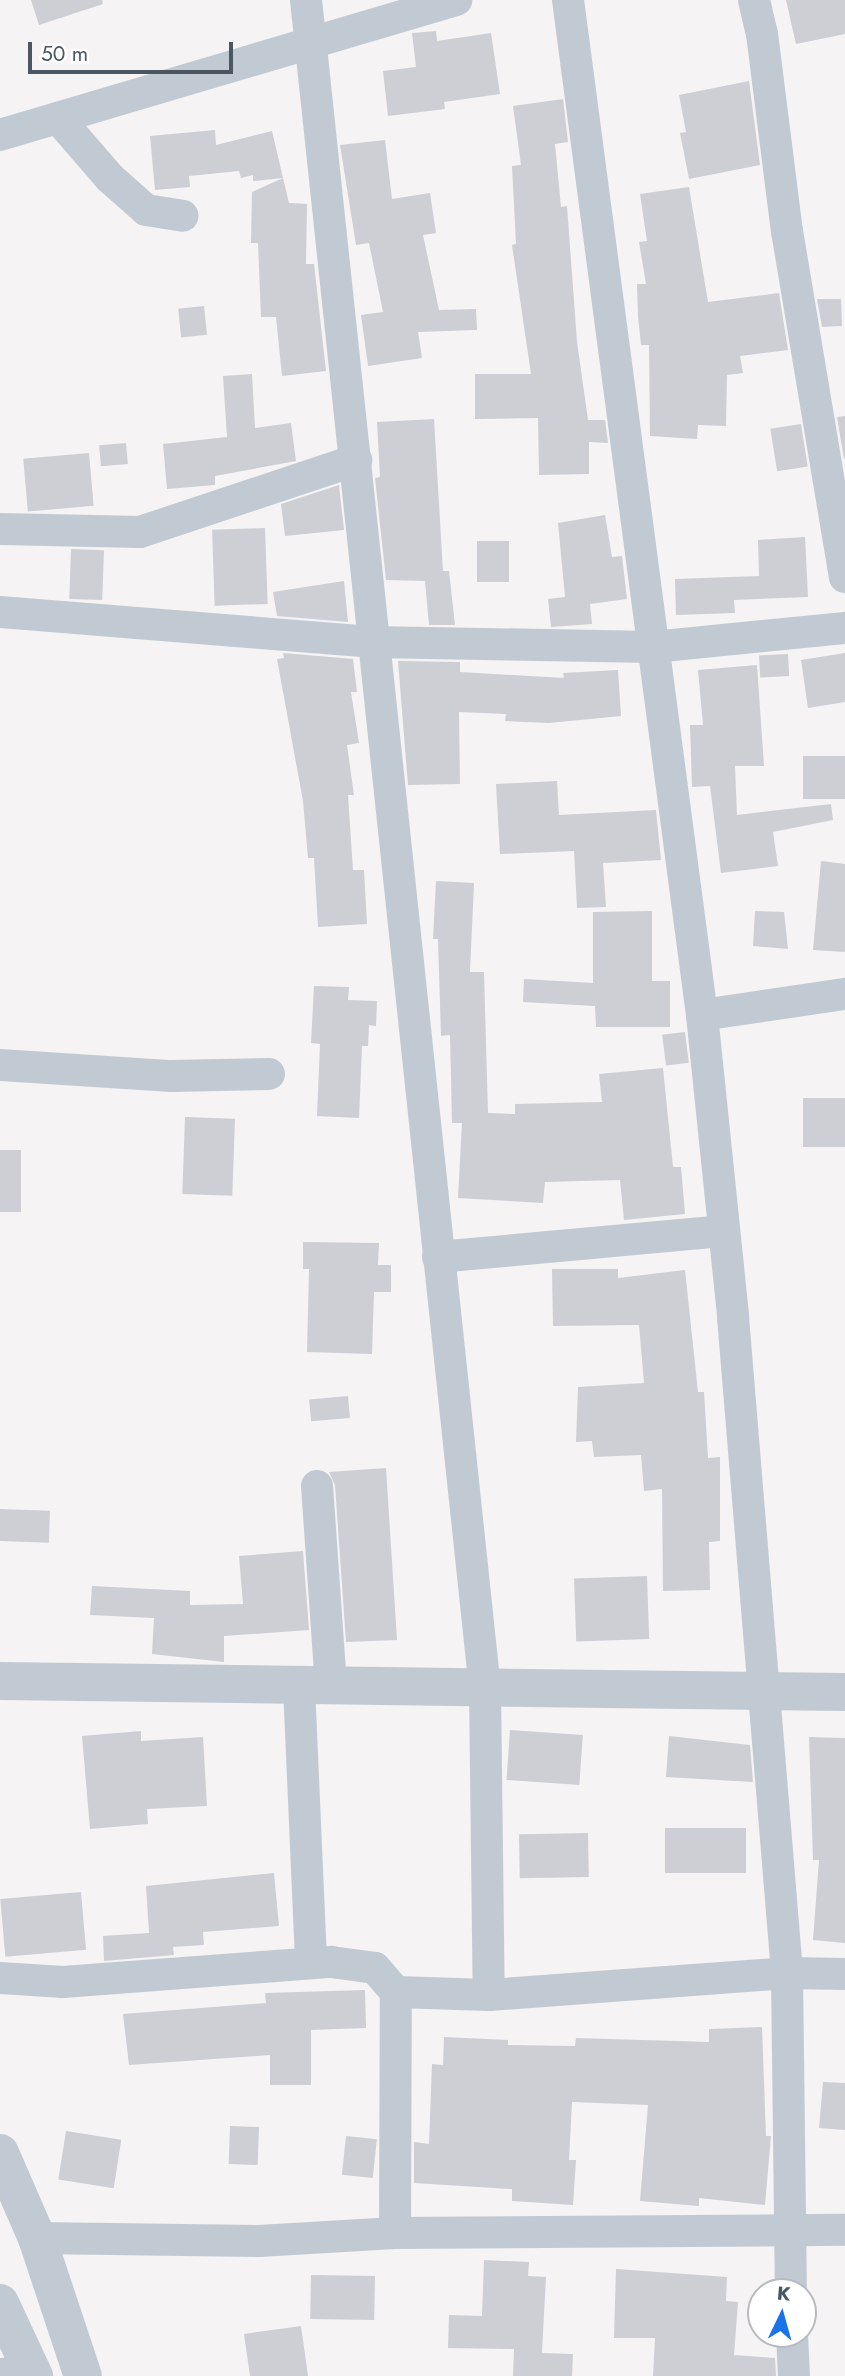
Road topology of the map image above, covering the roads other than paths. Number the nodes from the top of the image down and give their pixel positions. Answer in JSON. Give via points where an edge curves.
{"nodes":[{"id":1,"x":306,"y":0,"type":"edge"},
{"id":2,"x":456,"y":0,"type":"edge"},
{"id":3,"x":568,"y":0,"type":"edge"},
{"id":4,"x":754,"y":0,"type":"edge"},
{"id":5,"x":309,"y":44,"type":"junction"},
{"id":6,"x":58,"y":118,"type":"junction"},
{"id":7,"x":0,"y":135,"type":"edge"},
{"id":8,"x":183,"y":216,"type":"dead end"},
{"id":9,"x":356,"y":460,"type":"junction"},
{"id":10,"x":0,"y":529,"type":"edge"},
{"id":11,"x":845,"y":577,"type":"edge"},
{"id":12,"x":0,"y":612,"type":"edge"},
{"id":13,"x":845,"y":628,"type":"edge"},
{"id":14,"x":372,"y":642,"type":"junction"},
{"id":15,"x":653,"y":646,"type":"junction"},
{"id":16,"x":845,"y":994,"type":"edge"},
{"id":17,"x":702,"y":1015,"type":"junction"},
{"id":18,"x":0,"y":1065,"type":"edge"},
{"id":19,"x":268,"y":1074,"type":"dead end"},
{"id":20,"x":722,"y":1231,"type":"junction"},
{"id":21,"x":438,"y":1257,"type":"junction"},
{"id":22,"x":317,"y":1486,"type":"dead end"},
{"id":23,"x":0,"y":1681,"type":"edge"},
{"id":24,"x":315,"y":1686,"type":"junction"},
{"id":25,"x":485,"y":1689,"type":"junction"},
{"id":26,"x":765,"y":1691,"type":"junction"},
{"id":27,"x":845,"y":1692,"type":"edge"},
{"id":28,"x":311,"y":1963,"type":"junction"},
{"id":29,"x":787,"y":1973,"type":"junction"},
{"id":30,"x":845,"y":1974,"type":"edge"},
{"id":31,"x":0,"y":1978,"type":"edge"},
{"id":32,"x":396,"y":1992,"type":"junction"},
{"id":33,"x":489,"y":1995,"type":"junction"},
{"id":34,"x":0,"y":2152,"type":"edge"},
{"id":35,"x":788,"y":2229,"type":"junction"},
{"id":36,"x":845,"y":2230,"type":"edge"},
{"id":37,"x":395,"y":2233,"type":"junction"},
{"id":38,"x":37,"y":2238,"type":"junction"},
{"id":39,"x":790,"y":2278,"type":"edge"},
{"id":40,"x":0,"y":2302,"type":"edge"},
{"id":41,"x":793,"y":2348,"type":"edge"},
{"id":42,"x":22,"y":2374,"type":"edge"},
{"id":43,"x":83,"y":2376,"type":"edge"},
{"id":44,"x":794,"y":2376,"type":"edge"}],
"edges":[{"from":1,"to":5,"type":"street"},
{"from":2,"to":5,"type":"street"},
{"from":3,"to":15,"type":"street"},
{"from":4,"to":11,"type":"street"},
{"from":5,"to":6,"type":"street"},
{"from":5,"to":9,"type":"street"},
{"from":6,"to":7,"type":"street"},
{"from":6,"to":8,"type":"street","via":[[110,178],[146,210]]},
{"from":9,"to":10,"type":"street","via":[[140,533]]},
{"from":9,"to":14,"type":"street"},
{"from":12,"to":14,"type":"street"},
{"from":13,"to":15,"type":"street"},
{"from":14,"to":15,"type":"street"},
{"from":14,"to":21,"type":"street"},
{"from":15,"to":17,"type":"street"},
{"from":16,"to":17,"type":"street"},
{"from":17,"to":20,"type":"street"},
{"from":18,"to":19,"type":"street","via":[[172,1076]]},
{"from":20,"to":21,"type":"street"},
{"from":20,"to":26,"type":"street"},
{"from":21,"to":25,"type":"street"},
{"from":22,"to":24,"type":"street"},
{"from":23,"to":24,"type":"street"},
{"from":24,"to":25,"type":"street"},
{"from":24,"to":28,"type":"street"},
{"from":25,"to":26,"type":"street"},
{"from":25,"to":33,"type":"street"},
{"from":26,"to":27,"type":"street"},
{"from":26,"to":29,"type":"street"},
{"from":28,"to":31,"type":"street","via":[[63,1982]]},
{"from":28,"to":32,"type":"street","via":[[375,1968]]},
{"from":29,"to":30,"type":"street"},
{"from":29,"to":33,"type":"street"},
{"from":29,"to":35,"type":"street"},
{"from":32,"to":33,"type":"street"},
{"from":32,"to":37,"type":"street"},
{"from":34,"to":38,"type":"street"},
{"from":35,"to":36,"type":"street"},
{"from":35,"to":37,"type":"street"},
{"from":35,"to":39,"type":"street"},
{"from":37,"to":38,"type":"street","via":[[259,2241]]},
{"from":38,"to":43,"type":"street"},
{"from":40,"to":42,"type":"street"},
{"from":41,"to":44,"type":"street"}]}
